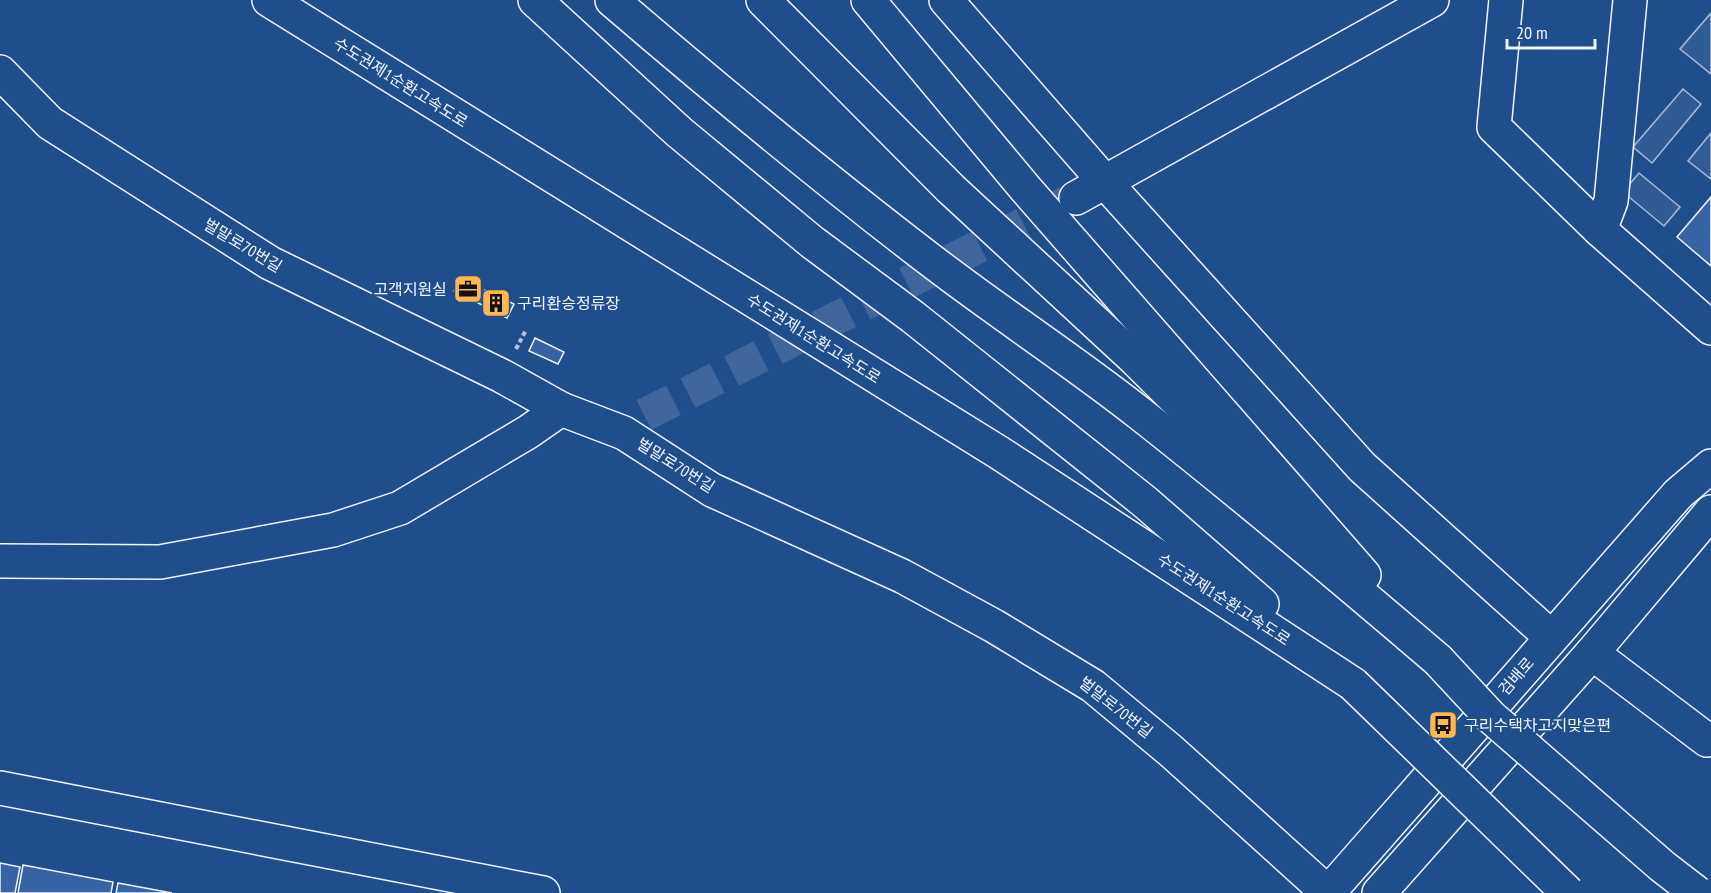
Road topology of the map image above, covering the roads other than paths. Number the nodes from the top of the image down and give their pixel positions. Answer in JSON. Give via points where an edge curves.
{"nodes":[{"id":1,"x":269,"y":0,"type":"edge"},
{"id":2,"x":535,"y":0,"type":"edge"},
{"id":3,"x":612,"y":0,"type":"edge"},
{"id":4,"x":763,"y":0,"type":"edge"},
{"id":5,"x":868,"y":0,"type":"edge"},
{"id":6,"x":946,"y":0,"type":"edge"},
{"id":7,"x":1432,"y":0,"type":"edge"},
{"id":8,"x":1506,"y":0,"type":"edge"},
{"id":9,"x":1630,"y":0,"type":"edge"},
{"id":10,"x":0,"y":72,"type":"edge"},
{"id":11,"x":1105,"y":182,"type":"junction"},
{"id":12,"x":1076,"y":198,"type":"tunnel mouth"},
{"id":13,"x":1600,"y":230,"type":"junction"},
{"id":14,"x":1711,"y":328,"type":"edge"},
{"id":15,"x":561,"y":410,"type":"junction"},
{"id":16,"x":1711,"y":466,"type":"edge"},
{"id":17,"x":1711,"y":512,"type":"edge"},
{"id":18,"x":0,"y":561,"type":"edge"},
{"id":19,"x":1551,"y":637,"type":"junction"},
{"id":20,"x":1592,"y":653,"type":"junction"},
{"id":21,"x":1438,"y":660,"type":"junction"},
{"id":22,"x":1353,"y":684,"type":"junction"},
{"id":23,"x":1707,"y":740,"type":"dead end"},
{"id":24,"x":0,"y":788,"type":"edge"},
{"id":25,"x":543,"y":893,"type":"edge"},
{"id":26,"x":1328,"y":893,"type":"edge"},
{"id":27,"x":1379,"y":893,"type":"edge"},
{"id":28,"x":1568,"y":893,"type":"edge"},
{"id":29,"x":1697,"y":893,"type":"edge"}],
"edges":[{"from":1,"to":22,"type":"main road","name":"수도권제1순환고속도로","via":[[998,452]]},
{"from":2,"to":22,"type":"main road","name":"수도권제1순환고속도로","via":[[680,132],[812,242],[913,317],[1145,502]]},
{"from":3,"to":21,"type":"main road","via":[[836,187],[1141,414]]},
{"from":4,"to":21,"type":"main road","via":[[951,189],[1136,360]]},
{"from":5,"to":21,"type":"main road","via":[[1025,188]]},
{"from":6,"to":11,"type":"main road"},
{"from":7,"to":11,"type":"main road"},
{"from":8,"to":13,"type":"main road","via":[[1494,127]]},
{"from":9,"to":13,"type":"main road","via":[[1611,201]]},
{"from":10,"to":15,"type":"main road","name":"벌말로70번길","via":[[50,123],[270,263],[502,376]]},
{"from":11,"to":12,"type":"main road"},
{"from":11,"to":19,"type":"main road","via":[[1362,467]]},
{"from":13,"to":14,"type":"main road"},
{"from":15,"to":18,"type":"main road","via":[[400,508],[333,530],[160,562]]},
{"from":15,"to":26,"type":"main road","name":"벌말로70번길","via":[[634,424],[712,490],[902,576],[1093,686]]},
{"from":16,"to":19,"type":"main road","name":"검배로","via":[[1678,494]]},
{"from":17,"to":20,"type":"main road"},
{"from":19,"to":26,"type":"main road","name":"검배로"},
{"from":20,"to":23,"type":"main road"},
{"from":20,"to":27,"type":"main road"},
{"from":21,"to":29,"type":"main road","bridge":true,"via":[[1491,717]]},
{"from":22,"to":28,"type":"main road","name":"수도권제1순환고속도로","bridge":true},
{"from":24,"to":25,"type":"main road"}]}
